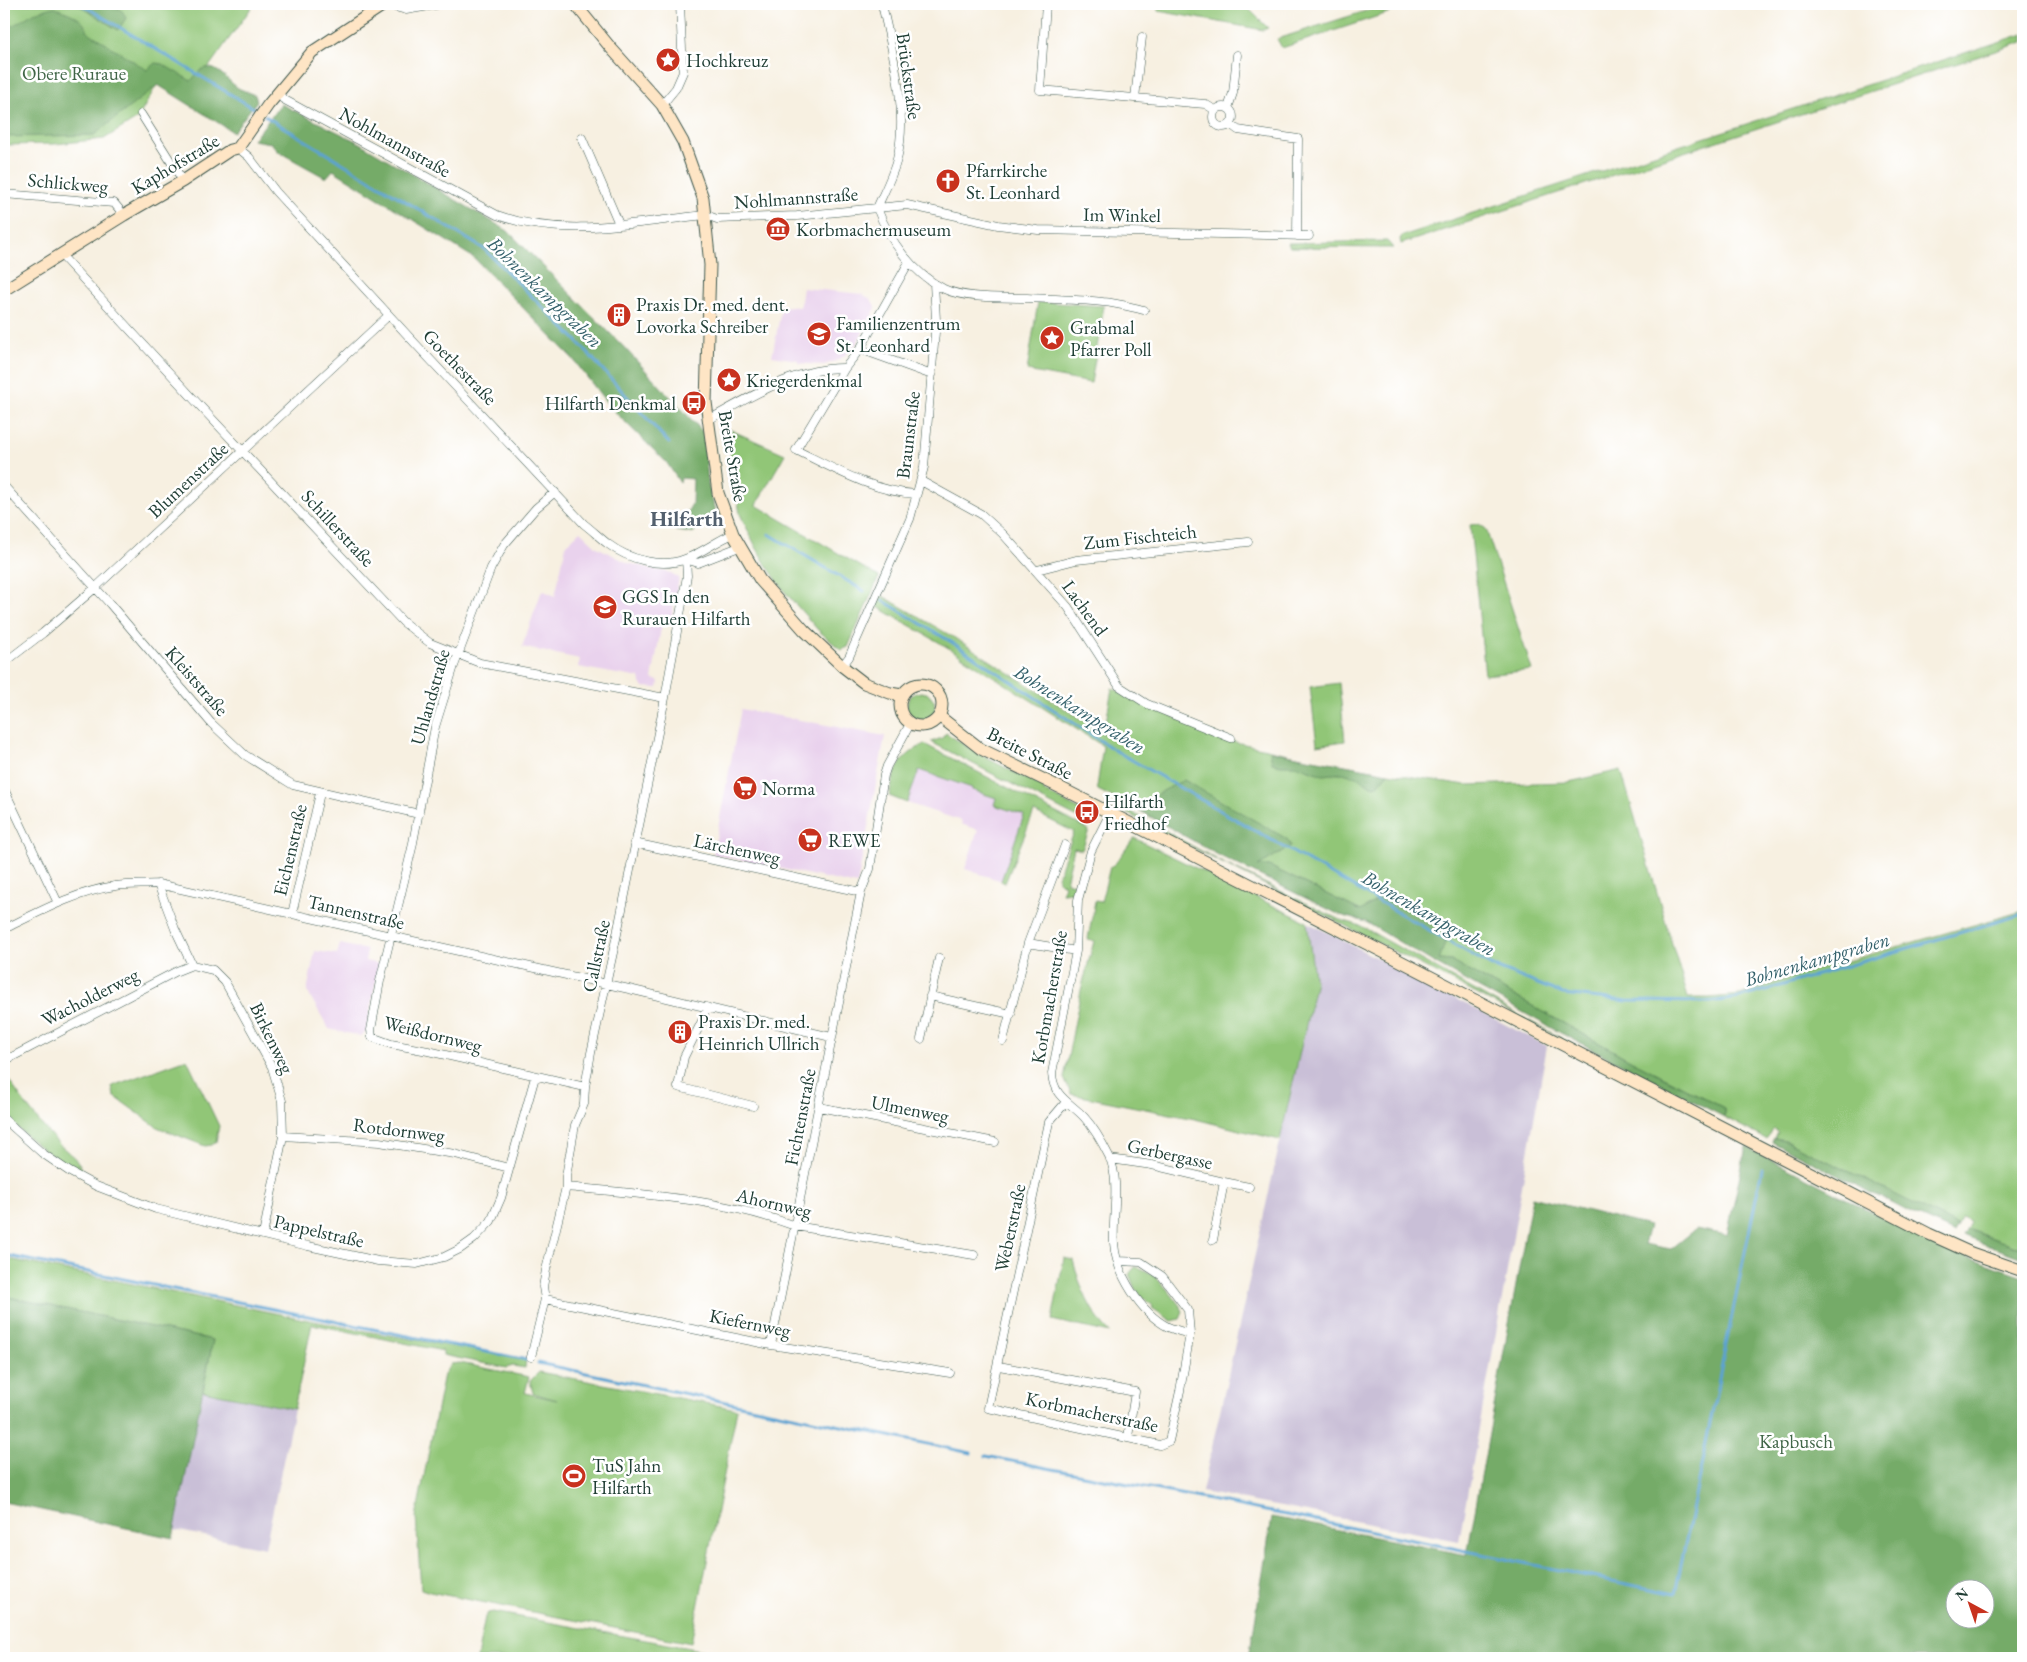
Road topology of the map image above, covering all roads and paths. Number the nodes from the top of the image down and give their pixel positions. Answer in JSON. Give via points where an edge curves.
{"nodes":[{"id":1,"x":384,"y":4,"type":"edge"},
{"id":2,"x":441,"y":4,"type":"edge"},
{"id":3,"x":575,"y":4,"type":"edge"},
{"id":4,"x":680,"y":4,"type":"edge"},
{"id":5,"x":882,"y":4,"type":"edge"},
{"id":6,"x":1046,"y":4,"type":"edge"},
{"id":7,"x":1142,"y":37,"type":"dead end"},
{"id":8,"x":1237,"y":56,"type":"dead end"},
{"id":9,"x":278,"y":92,"type":"junction"},
{"id":10,"x":1135,"y":98,"type":"junction"},
{"id":11,"x":662,"y":106,"type":"junction"},
{"id":12,"x":1228,"y":108,"type":"junction"},
{"id":13,"x":1215,"y":110,"type":"junction"},
{"id":14,"x":141,"y":114,"type":"dead end"},
{"id":15,"x":1230,"y":124,"type":"junction"},
{"id":16,"x":582,"y":138,"type":"dead end"},
{"id":17,"x":238,"y":148,"type":"junction"},
{"id":18,"x":183,"y":181,"type":"junction"},
{"id":19,"x":4,"y":194,"type":"edge"},
{"id":20,"x":877,"y":208,"type":"junction"},
{"id":21,"x":124,"y":215,"type":"junction"},
{"id":22,"x":706,"y":215,"type":"junction"},
{"id":23,"x":619,"y":224,"type":"junction"},
{"id":24,"x":1297,"y":236,"type":"junction"},
{"id":25,"x":1309,"y":236,"type":"dead end"},
{"id":26,"x":61,"y":255,"type":"junction"},
{"id":27,"x":909,"y":262,"type":"junction"},
{"id":28,"x":934,"y":283,"type":"junction"},
{"id":29,"x":4,"y":290,"type":"edge"},
{"id":30,"x":1144,"y":310,"type":"dead end"},
{"id":31,"x":389,"y":315,"type":"junction"},
{"id":32,"x":860,"y":349,"type":"junction"},
{"id":33,"x":845,"y":368,"type":"junction"},
{"id":34,"x":932,"y":375,"type":"junction"},
{"id":35,"x":708,"y":420,"type":"junction"},
{"id":36,"x":243,"y":451,"type":"junction"},
{"id":37,"x":921,"y":481,"type":"junction"},
{"id":38,"x":4,"y":486,"type":"edge"},
{"id":39,"x":555,"y":492,"type":"junction"},
{"id":40,"x":916,"y":494,"type":"junction"},
{"id":41,"x":733,"y":534,"type":"junction"},
{"id":42,"x":1248,"y":542,"type":"dead end"},
{"id":43,"x":740,"y":547,"type":"junction"},
{"id":44,"x":686,"y":559,"type":"junction"},
{"id":45,"x":1037,"y":570,"type":"junction"},
{"id":46,"x":95,"y":588,"type":"junction"},
{"id":47,"x":459,"y":654,"type":"junction"},
{"id":48,"x":4,"y":663,"type":"edge"},
{"id":49,"x":842,"y":666,"type":"junction"},
{"id":50,"x":902,"y":695,"type":"junction"},
{"id":51,"x":665,"y":698,"type":"junction"},
{"id":52,"x":939,"y":716,"type":"junction"},
{"id":53,"x":910,"y":724,"type":"junction"},
{"id":54,"x":1231,"y":738,"type":"dead end"},
{"id":55,"x":4,"y":789,"type":"edge"},
{"id":56,"x":320,"y":793,"type":"junction"},
{"id":57,"x":1110,"y":813,"type":"junction"},
{"id":58,"x":419,"y":814,"type":"junction"},
{"id":59,"x":634,"y":843,"type":"junction"},
{"id":60,"x":1065,"y":845,"type":"dead end"},
{"id":61,"x":158,"y":884,"type":"junction"},
{"id":62,"x":861,"y":892,"type":"junction"},
{"id":63,"x":58,"y":903,"type":"junction"},
{"id":64,"x":292,"y":914,"type":"junction"},
{"id":65,"x":4,"y":930,"type":"edge"},
{"id":66,"x":390,"y":937,"type":"junction"},
{"id":67,"x":1028,"y":943,"type":"junction"},
{"id":68,"x":1076,"y":951,"type":"junction"},
{"id":69,"x":939,"y":958,"type":"dead end"},
{"id":70,"x":192,"y":965,"type":"junction"},
{"id":71,"x":607,"y":984,"type":"junction"},
{"id":72,"x":930,"y":996,"type":"junction"},
{"id":73,"x":706,"y":1007,"type":"junction"},
{"id":74,"x":1011,"y":1014,"type":"junction"},
{"id":75,"x":831,"y":1037,"type":"junction"},
{"id":76,"x":921,"y":1039,"type":"dead end"},
{"id":77,"x":1003,"y":1041,"type":"dead end"},
{"id":78,"x":4,"y":1060,"type":"edge"},
{"id":79,"x":536,"y":1077,"type":"junction"},
{"id":80,"x":585,"y":1087,"type":"junction"},
{"id":81,"x":1066,"y":1102,"type":"junction"},
{"id":82,"x":753,"y":1106,"type":"dead end"},
{"id":83,"x":819,"y":1107,"type":"junction"},
{"id":84,"x":4,"y":1120,"type":"edge"},
{"id":85,"x":283,"y":1136,"type":"junction"},
{"id":86,"x":995,"y":1142,"type":"dead end"},
{"id":87,"x":1110,"y":1159,"type":"junction"},
{"id":88,"x":509,"y":1168,"type":"junction"},
{"id":89,"x":1224,"y":1182,"type":"junction"},
{"id":90,"x":566,"y":1187,"type":"junction"},
{"id":91,"x":1249,"y":1187,"type":"dead end"},
{"id":92,"x":795,"y":1226,"type":"junction"},
{"id":93,"x":263,"y":1234,"type":"junction"},
{"id":94,"x":1213,"y":1240,"type":"dead end"},
{"id":95,"x":974,"y":1255,"type":"dead end"},
{"id":96,"x":1118,"y":1260,"type":"junction"},
{"id":97,"x":2023,"y":1271,"type":"edge"},
{"id":98,"x":545,"y":1299,"type":"junction"},
{"id":99,"x":1190,"y":1334,"type":"junction"},
{"id":100,"x":771,"y":1345,"type":"junction"},
{"id":101,"x":531,"y":1357,"type":"dead end"},
{"id":102,"x":999,"y":1366,"type":"junction"},
{"id":103,"x":950,"y":1373,"type":"dead end"},
{"id":104,"x":988,"y":1408,"type":"joint"},
{"id":105,"x":1128,"y":1437,"type":"junction"}],
"edges":[{"from":1,"to":2,"type":"street","via":[[406,10]]},
{"from":1,"to":9,"type":"main road","name":"Kaphofstraße","via":[[312,52]]},
{"from":3,"to":11,"type":"main road","name":"Breite Straße"},
{"from":4,"to":11,"type":"street","via":[[683,72]]},
{"from":5,"to":20,"type":"street","name":"Brückstraße","via":[[901,120],[897,158]]},
{"from":6,"to":10,"type":"street","via":[[1040,90]]},
{"from":7,"to":10,"type":"street"},
{"from":8,"to":12,"type":"street","via":[[1234,93]]},
{"from":9,"to":17,"type":"main road","name":"Kaphofstraße"},
{"from":9,"to":23,"type":"street","name":"Nohlmannstraße","via":[[283,99],[497,216],[553,227],[591,228]]},
{"from":10,"to":13,"type":"street","via":[[1205,104]]},
{"from":11,"to":22,"type":"main road","name":"Breite Straße","via":[[683,142]]},
{"from":12,"to":13,"type":"street","via":[[1221,106]]},
{"from":12,"to":15,"type":"street","via":[[1233,117]]},
{"from":13,"to":15,"type":"street","via":[[1212,116],[1214,123],[1220,127]]},
{"from":14,"to":18,"type":"street"},
{"from":15,"to":24,"type":"street","via":[[1238,130],[1298,139]]},
{"from":16,"to":23,"type":"street"},
{"from":17,"to":18,"type":"main road","name":"Kaphofstraße"},
{"from":17,"to":31,"type":"street","name":"Goethestraße"},
{"from":18,"to":21,"type":"main road","name":"Kaphofstraße"},
{"from":19,"to":21,"type":"street","name":"Schlickweg","via":[[114,203]]},
{"from":20,"to":22,"type":"street","name":"Nohlmannstraße","via":[[727,219]]},
{"from":20,"to":24,"type":"street","name":"Im Winkel","via":[[907,205],[998,225],[1038,230]]},
{"from":20,"to":27,"type":"street","name":"Nohlmannstraße","via":[[886,231]]},
{"from":21,"to":26,"type":"main road","name":"Kaphofstraße"},
{"from":22,"to":23,"type":"street","name":"Nohlmannstraße"},
{"from":22,"to":35,"type":"main road","name":"Breite Straße","via":[[710,265]]},
{"from":24,"to":25,"type":"street","name":"Im Winkel"},
{"from":26,"to":29,"type":"main road","name":"Kaphofstraße"},
{"from":26,"to":36,"type":"street","name":"Schillerstraße"},
{"from":27,"to":28,"type":"street","name":"Nohlmannstraße"},
{"from":27,"to":32,"type":"street"},
{"from":28,"to":30,"type":"street","name":"Nohlmannstraße","via":[[945,290],[964,294],[1103,302]]},
{"from":28,"to":34,"type":"street","name":"Braunstraße","via":[[936,320]]},
{"from":31,"to":36,"type":"street","name":"Blumenstraße"},
{"from":31,"to":39,"type":"street","name":"Goethestraße"},
{"from":32,"to":33,"type":"street"},
{"from":32,"to":34,"type":"street"},
{"from":33,"to":35,"type":"street","via":[[774,384]]},
{"from":33,"to":40,"type":"street","via":[[796,450],[868,483]]},
{"from":34,"to":37,"type":"street","name":"Braunstraße"},
{"from":35,"to":41,"type":"main road","name":"Breite Straße","via":[[718,493]]},
{"from":36,"to":46,"type":"street","name":"Blumenstraße"},
{"from":36,"to":47,"type":"street","name":"Schillerstraße","via":[[403,622],[430,642]]},
{"from":37,"to":40,"type":"street","name":"Braunstraße"},
{"from":37,"to":45,"type":"street","name":"Lachend","via":[[980,514]]},
{"from":38,"to":46,"type":"street","name":"Kleiststraße"},
{"from":39,"to":44,"type":"street","name":"Goethestraße","via":[[584,524],[624,554],[658,563]]},
{"from":39,"to":47,"type":"street","name":"Uhlandstraße","via":[[536,508],[504,545],[491,568]]},
{"from":40,"to":49,"type":"street","name":"Braunstraße","via":[[910,519],[849,657]]},
{"from":41,"to":43,"type":"main road","name":"Breite Straße"},
{"from":41,"to":44,"type":"street","name":"Goethestraße"},
{"from":42,"to":45,"type":"street","name":"Zum Fischteich","via":[[1076,560]]},
{"from":43,"to":44,"type":"street","name":"Goethestraße","via":[[698,563]]},
{"from":43,"to":49,"type":"main road","name":"Breite Straße","via":[[779,603]]},
{"from":44,"to":51,"type":"street","name":"Callstraße","via":[[687,576]]},
{"from":45,"to":54,"type":"street","name":"Lachend","via":[[1068,607],[1119,686],[1147,704]]},
{"from":46,"to":48,"type":"street","name":"Blumenstraße"},
{"from":46,"to":56,"type":"street","name":"Kleiststraße","via":[[211,723],[245,755],[293,785]]},
{"from":47,"to":51,"type":"street","name":"Schillerstraße","via":[[480,662]]},
{"from":47,"to":58,"type":"street","name":"Uhlandstraße","via":[[435,727]]},
{"from":49,"to":50,"type":"main road","name":"Breite Straße","via":[[864,682]]},
{"from":50,"to":52,"type":"main road","via":[[915,685],[931,687],[941,700]]},
{"from":50,"to":53,"type":"main road","via":[[901,713]]},
{"from":51,"to":59,"type":"street","name":"Callstraße"},
{"from":52,"to":53,"type":"main road","via":[[928,725]]},
{"from":52,"to":57,"type":"main road","name":"Breite Straße","via":[[980,750]]},
{"from":53,"to":62,"type":"street","name":"Fichtenstraße","via":[[884,775],[870,869]]},
{"from":55,"to":63,"type":"street"},
{"from":56,"to":58,"type":"street","name":"Kleiststraße"},
{"from":56,"to":64,"type":"street","name":"Eichenstraße"},
{"from":57,"to":68,"type":"street","name":"Korbmacherstraße","via":[[1091,851],[1078,900]]},
{"from":57,"to":97,"type":"main road","name":"Breite Straße","via":[[1929,1234]]},
{"from":58,"to":66,"type":"street","name":"Uhlandstraße"},
{"from":59,"to":62,"type":"street","name":"Lärchenweg"},
{"from":59,"to":71,"type":"street","name":"Callstraße"},
{"from":60,"to":67,"type":"street"},
{"from":61,"to":63,"type":"street","name":"Tannenstraße","via":[[115,886]]},
{"from":61,"to":64,"type":"street","name":"Tannenstraße"},
{"from":61,"to":70,"type":"street"},
{"from":62,"to":75,"type":"street","name":"Fichtenstraße"},
{"from":63,"to":65,"type":"street","name":"Tannenstraße"},
{"from":64,"to":66,"type":"street","name":"Tannenstraße"},
{"from":66,"to":71,"type":"street","name":"Tannenstraße"},
{"from":66,"to":79,"type":"street","name":"Weißdornweg","via":[[372,1037]]},
{"from":67,"to":68,"type":"street"},
{"from":67,"to":74,"type":"street"},
{"from":68,"to":81,"type":"street","name":"Korbmacherstraße","via":[[1052,1073],[1053,1084]]},
{"from":69,"to":72,"type":"street"},
{"from":70,"to":78,"type":"street","name":"Wacholderweg"},
{"from":70,"to":85,"type":"street","name":"Birkenweg","via":[[213,970],[225,982],[272,1067],[282,1101]]},
{"from":71,"to":73,"type":"street","name":"Tannenstraße"},
{"from":71,"to":80,"type":"street","name":"Callstraße"},
{"from":72,"to":74,"type":"street"},
{"from":72,"to":76,"type":"street"},
{"from":73,"to":75,"type":"street","name":"Tannenstraße"},
{"from":73,"to":82,"type":"street","via":[[684,1057],[678,1088]]},
{"from":74,"to":77,"type":"street"},
{"from":75,"to":83,"type":"street","name":"Fichtenstraße"},
{"from":79,"to":80,"type":"street","name":"Weißdornweg"},
{"from":79,"to":88,"type":"street","name":"Pappelstraße"},
{"from":80,"to":90,"type":"street","name":"Callstraße"},
{"from":81,"to":87,"type":"street","name":"Korbmacherstraße","via":[[1097,1133]]},
{"from":81,"to":102,"type":"street","name":"Weberstraße","via":[[1050,1122]]},
{"from":83,"to":86,"type":"street","name":"Ulmenweg"},
{"from":83,"to":92,"type":"street","name":"Fichtenstraße"},
{"from":84,"to":93,"type":"street","name":"Pappelstraße","via":[[42,1153],[96,1186],[156,1209]]},
{"from":85,"to":88,"type":"street","name":"Rotdornweg","via":[[379,1142],[455,1154]]},
{"from":85,"to":93,"type":"street","name":"Birkenweg"},
{"from":87,"to":89,"type":"street","name":"Gerbergasse"},
{"from":87,"to":96,"type":"street","name":"Korbmacherstraße","via":[[1114,1179],[1114,1244]]},
{"from":88,"to":93,"type":"street","name":"Pappelstraße","via":[[491,1221],[460,1249],[431,1261],[417,1264],[378,1261]]},
{"from":89,"to":91,"type":"street","name":"Gerbergasse"},
{"from":89,"to":94,"type":"street","name":"Gerbergasse"},
{"from":90,"to":92,"type":"street","name":"Ahornweg","via":[[657,1196],[775,1219]]},
{"from":90,"to":98,"type":"street","name":"Callstraße","via":[[546,1270]]},
{"from":92,"to":95,"type":"street","name":"Ahornweg"},
{"from":92,"to":100,"type":"street","name":"Fichtenstraße"},
{"from":96,"to":99,"type":"street","name":"Korbmacherstraße","via":[[1132,1294],[1151,1314],[1168,1327]]},
{"from":96,"to":99,"type":"street","name":"Korbmacherstraße","via":[[1141,1262],[1162,1276],[1188,1310]]},
{"from":98,"to":100,"type":"street","name":"Kiefernweg"},
{"from":98,"to":101,"type":"street","name":"Callstraße"},
{"from":99,"to":105,"type":"street","name":"Korbmacherstraße","via":[[1169,1441],[1160,1445]]},
{"from":100,"to":103,"type":"street","name":"Kiefernweg"},
{"from":102,"to":104,"type":"street","name":"Weberstraße"},
{"from":102,"to":105,"type":"street","via":[[1135,1392]]},
{"from":104,"to":105,"type":"street","name":"Korbmacherstraße"}]}
